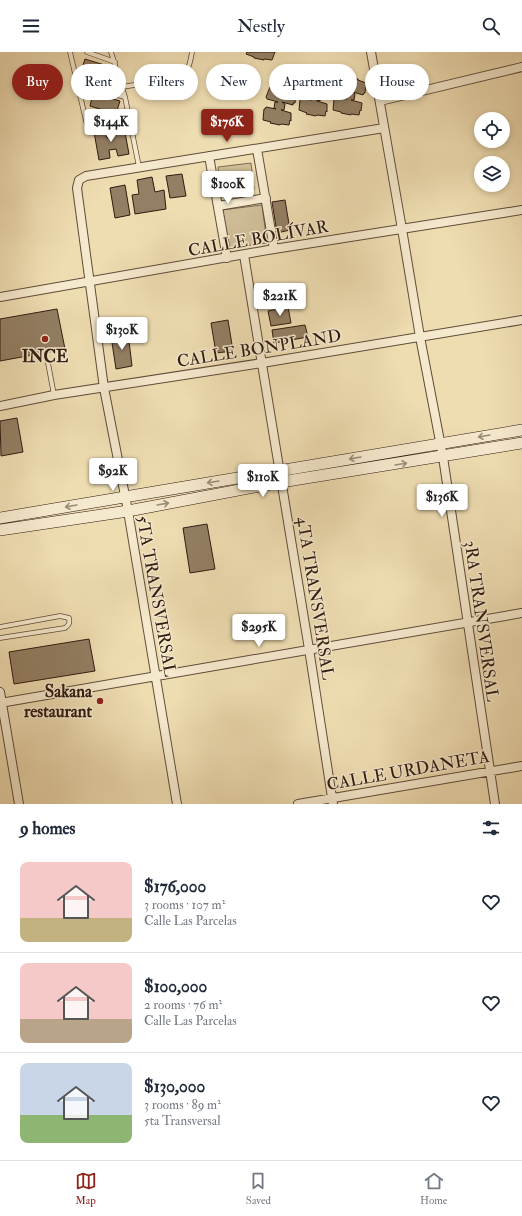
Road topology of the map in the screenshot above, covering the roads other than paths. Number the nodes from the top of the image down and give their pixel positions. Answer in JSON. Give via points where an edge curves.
{"nodes":[{"id":1,"x":70,"y":52,"type":"edge"},
{"id":2,"x":87,"y":52,"type":"edge"},
{"id":3,"x":111,"y":52,"type":"edge"},
{"id":4,"x":192,"y":52,"type":"edge"},
{"id":5,"x":371,"y":52,"type":"edge"},
{"id":6,"x":115,"y":62,"type":"joint"},
{"id":7,"x":73,"y":64,"type":"edge"},
{"id":8,"x":522,"y":67,"type":"edge"},
{"id":9,"x":126,"y":86,"type":"edge"},
{"id":10,"x":81,"y":100,"type":"edge"},
{"id":11,"x":126,"y":100,"type":"edge"},
{"id":12,"x":380,"y":101,"type":"junction"},
{"id":13,"x":86,"y":121,"type":"dead end"},
{"id":14,"x":384,"y":128,"type":"junction"},
{"id":15,"x":258,"y":149,"type":"junction"},
{"id":16,"x":210,"y":156,"type":"junction"},
{"id":17,"x":139,"y":168,"type":"junction"},
{"id":18,"x":266,"y":198,"type":"junction"},
{"id":19,"x":218,"y":206,"type":"junction"},
{"id":20,"x":522,"y":210,"type":"edge"},
{"id":21,"x":402,"y":229,"type":"junction"},
{"id":22,"x":274,"y":250,"type":"junction"},
{"id":23,"x":244,"y":255,"type":"junction"},
{"id":24,"x":227,"y":258,"type":"junction"},
{"id":25,"x":90,"y":282,"type":"junction"},
{"id":26,"x":0,"y":297,"type":"edge"},
{"id":27,"x":522,"y":320,"type":"edge"},
{"id":28,"x":420,"y":337,"type":"junction"},
{"id":29,"x":262,"y":363,"type":"junction"},
{"id":30,"x":48,"y":364,"type":"dead end"},
{"id":31,"x":104,"y":388,"type":"junction"},
{"id":32,"x":54,"y":395,"type":"junction"},
{"id":33,"x":0,"y":406,"type":"edge"},
{"id":34,"x":522,"y":430,"type":"edge"},
{"id":35,"x":522,"y":443,"type":"edge"},
{"id":36,"x":441,"y":444,"type":"junction"},
{"id":37,"x":443,"y":457,"type":"junction"},
{"id":38,"x":279,"y":471,"type":"junction"},
{"id":39,"x":281,"y":482,"type":"junction"},
{"id":40,"x":124,"y":497,"type":"junction"},
{"id":41,"x":128,"y":510,"type":"junction"},
{"id":42,"x":0,"y":518,"type":"edge"},
{"id":43,"x":0,"y":530,"type":"edge"},
{"id":44,"x":522,"y":613,"type":"edge"},
{"id":45,"x":467,"y":622,"type":"junction"},
{"id":46,"x":0,"y":626,"type":"edge"},
{"id":47,"x":0,"y":638,"type":"edge"},
{"id":48,"x":309,"y":649,"type":"junction"},
{"id":49,"x":156,"y":677,"type":"junction"},
{"id":50,"x":0,"y":692,"type":"edge"},
{"id":51,"x":1,"y":703,"type":"edge"},
{"id":52,"x":522,"y":766,"type":"edge"},
{"id":53,"x":490,"y":772,"type":"junction"},
{"id":54,"x":333,"y":801,"type":"edge"},
{"id":55,"x":19,"y":804,"type":"edge"},
{"id":56,"x":177,"y":804,"type":"edge"},
{"id":57,"x":298,"y":804,"type":"edge"},
{"id":58,"x":495,"y":804,"type":"edge"}],
"edges":[{"from":1,"to":7,"type":"lane"},
{"from":2,"to":6,"type":"lane"},
{"from":3,"to":6,"type":"lane"},
{"from":4,"to":9,"type":"lane","via":[[188,70],[184,75]]},
{"from":5,"to":12,"type":"street","name":"3RA TRANSVERSAL"},
{"from":8,"to":12,"type":"street"},
{"from":10,"to":13,"type":"lane"},
{"from":11,"to":17,"type":"lane"},
{"from":12,"to":14,"type":"street","name":"3RA TRANSVERSAL"},
{"from":14,"to":15,"type":"street"},
{"from":14,"to":21,"type":"street","name":"3RA TRANSVERSAL"},
{"from":15,"to":16,"type":"street"},
{"from":15,"to":18,"type":"street"},
{"from":16,"to":17,"type":"street"},
{"from":16,"to":19,"type":"street"},
{"from":17,"to":25,"type":"street","name":"5TA TRANSVERSAL","via":[[86,176],[79,180],[77,188]]},
{"from":18,"to":19,"type":"street"},
{"from":18,"to":22,"type":"street"},
{"from":19,"to":24,"type":"street"},
{"from":20,"to":21,"type":"street","name":"CALLE BOLÍVAR"},
{"from":21,"to":22,"type":"street","name":"CALLE BOLÍVAR"},
{"from":21,"to":28,"type":"street","name":"3RA TRANSVERSAL"},
{"from":22,"to":23,"type":"street","name":"CALLE BOLÍVAR"},
{"from":23,"to":24,"type":"street","name":"CALLE BOLÍVAR"},
{"from":23,"to":29,"type":"street","name":"4TA TRANSVERSAL"},
{"from":24,"to":25,"type":"street","name":"CALLE BOLÍVAR"},
{"from":25,"to":26,"type":"street","name":"CALLE BOLÍVAR"},
{"from":25,"to":31,"type":"street","name":"5TA TRANSVERSAL"},
{"from":27,"to":28,"type":"street","name":"CALLE BONPLAND"},
{"from":28,"to":29,"type":"street","name":"CALLE BONPLAND"},
{"from":28,"to":36,"type":"street","name":"3RA TRANSVERSAL"},
{"from":29,"to":31,"type":"street","name":"CALLE BONPLAND"},
{"from":29,"to":38,"type":"street","name":"4TA TRANSVERSAL"},
{"from":30,"to":32,"type":"lane"},
{"from":31,"to":32,"type":"street","name":"CALLE BONPLAND"},
{"from":31,"to":40,"type":"street","name":"5TA TRANSVERSAL"},
{"from":32,"to":33,"type":"street","name":"CALLE BONPLAND"},
{"from":34,"to":36,"type":"street","one_way":true},
{"from":35,"to":37,"type":"street"},
{"from":36,"to":37,"type":"street","name":"3RA TRANSVERSAL"},
{"from":36,"to":38,"type":"street","one_way":true},
{"from":39,"to":37,"type":"street","one_way":true},
{"from":37,"to":45,"type":"street","name":"3RA TRANSVERSAL"},
{"from":38,"to":39,"type":"street","name":"4TA TRANSVERSAL"},
{"from":38,"to":40,"type":"street","one_way":true},
{"from":41,"to":39,"type":"street","one_way":true},
{"from":39,"to":48,"type":"street","name":"4TA TRANSVERSAL"},
{"from":40,"to":41,"type":"street","name":"5TA TRANSVERSAL"},
{"from":40,"to":42,"type":"street","one_way":true},
{"from":41,"to":43,"type":"street"},
{"from":41,"to":49,"type":"street","name":"5TA TRANSVERSAL"},
{"from":44,"to":45,"type":"street"},
{"from":45,"to":48,"type":"street"},
{"from":45,"to":53,"type":"street","name":"3RA TRANSVERSAL"},
{"from":46,"to":47,"type":"lane","via":[[60,616],[69,618],[70,621],[65,628]]},
{"from":48,"to":49,"type":"street"},
{"from":48,"to":54,"type":"street","name":"4TA TRANSVERSAL"},
{"from":49,"to":51,"type":"street"},
{"from":49,"to":56,"type":"street","name":"5TA TRANSVERSAL"},
{"from":50,"to":51,"type":"street"},
{"from":51,"to":55,"type":"street"},
{"from":52,"to":53,"type":"street","name":"CALLE URDANETA"},
{"from":53,"to":54,"type":"street","name":"CALLE URDANETA"},
{"from":53,"to":58,"type":"street","name":"3RA TRANSVERSAL"},
{"from":54,"to":57,"type":"street","name":"CALLE URDANETA"}]}
